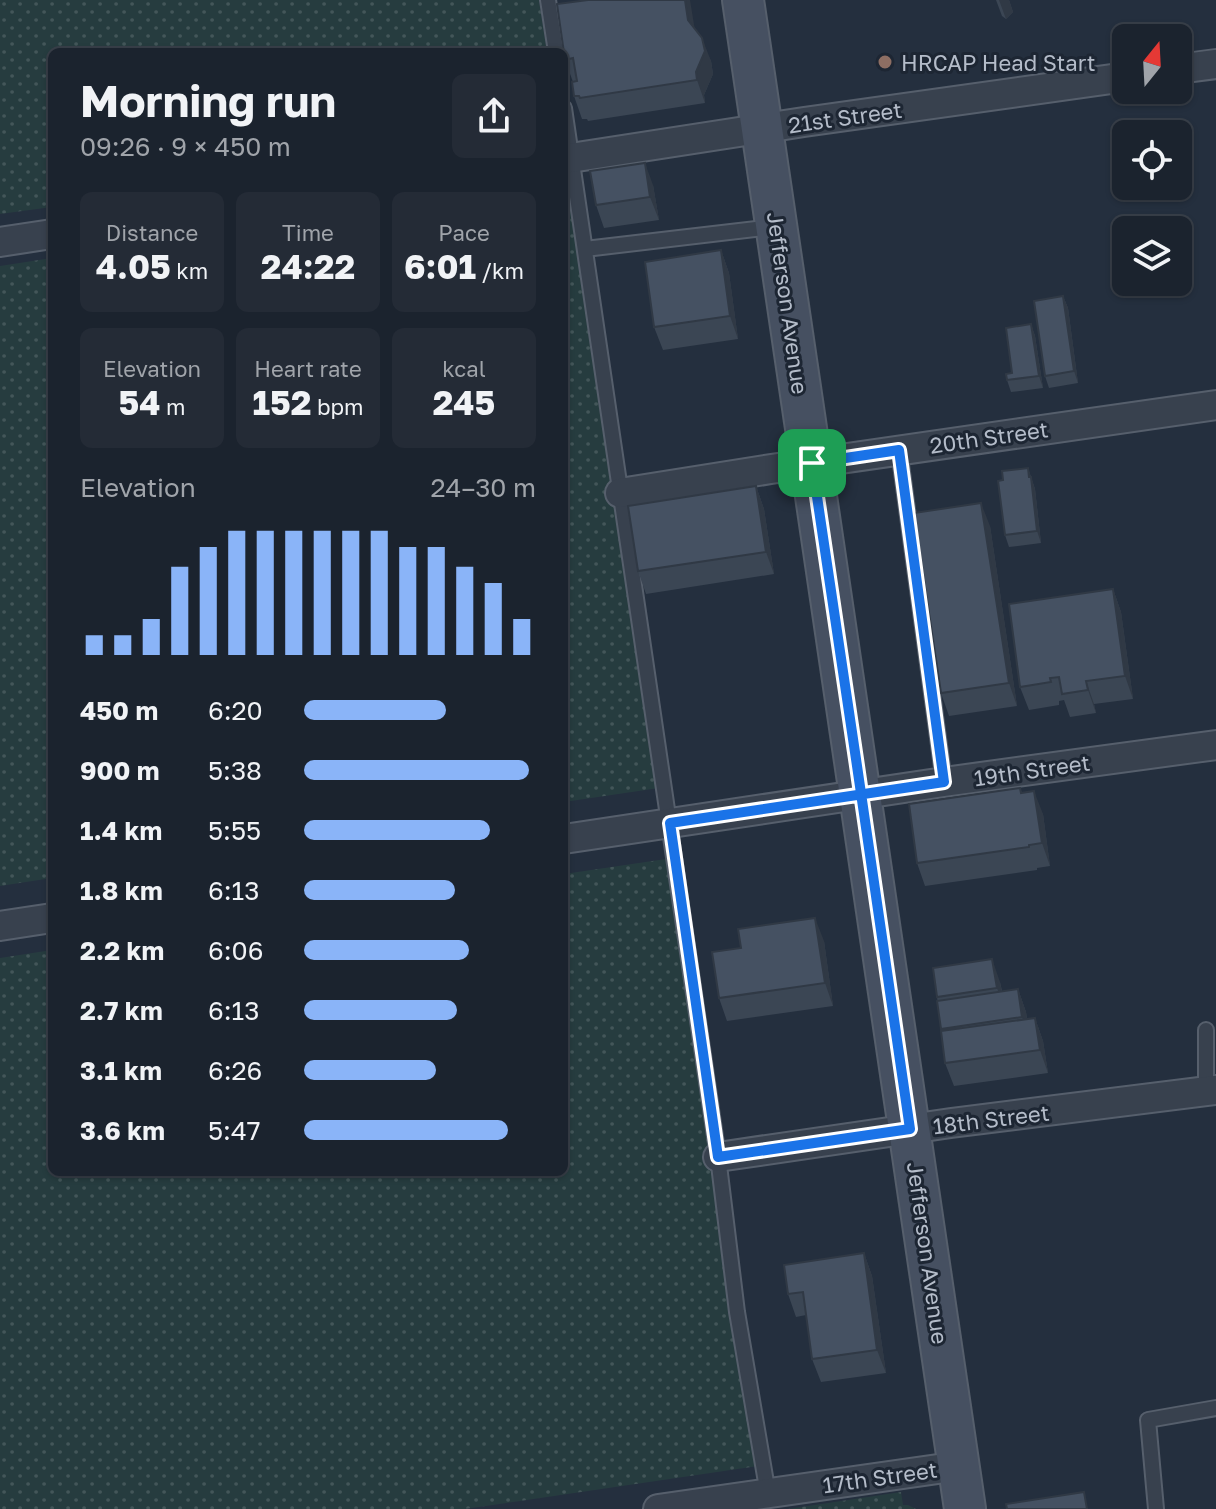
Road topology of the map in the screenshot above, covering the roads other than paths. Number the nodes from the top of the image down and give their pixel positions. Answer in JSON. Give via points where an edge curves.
{"nodes":[{"id":1,"x":548,"y":0,"type":"edge"},
{"id":2,"x":743,"y":0,"type":"edge"},
{"id":3,"x":555,"y":48,"type":"edge"},
{"id":4,"x":1216,"y":64,"type":"edge"},
{"id":5,"x":1192,"y":67,"type":"edge"},
{"id":6,"x":1112,"y":79,"type":"edge"},
{"id":7,"x":762,"y":129,"type":"junction"},
{"id":8,"x":568,"y":158,"type":"edge"},
{"id":9,"x":777,"y":227,"type":"junction"},
{"id":10,"x":48,"y":235,"type":"edge"},
{"id":11,"x":0,"y":242,"type":"edge"},
{"id":12,"x":585,"y":249,"type":"junction"},
{"id":13,"x":1216,"y":405,"type":"edge"},
{"id":14,"x":899,"y":450,"type":"junction"},
{"id":15,"x":812,"y":463,"type":"junction"},
{"id":16,"x":620,"y":493,"type":"junction"},
{"id":17,"x":1216,"y":745,"type":"edge"},
{"id":18,"x":944,"y":782,"type":"junction"},
{"id":19,"x":861,"y":795,"type":"junction"},
{"id":20,"x":670,"y":823,"type":"junction"},
{"id":21,"x":568,"y":838,"type":"edge"},
{"id":22,"x":48,"y":919,"type":"edge"},
{"id":23,"x":0,"y":926,"type":"edge"},
{"id":24,"x":1206,"y":1030,"type":"dead end"},
{"id":25,"x":1211,"y":1090,"type":"edge"},
{"id":26,"x":910,"y":1129,"type":"junction"},
{"id":27,"x":718,"y":1157,"type":"junction"},
{"id":28,"x":1216,"y":1408,"type":"edge"},
{"id":29,"x":959,"y":1466,"type":"junction"},
{"id":30,"x":768,"y":1494,"type":"junction"},
{"id":31,"x":658,"y":1509,"type":"edge"},
{"id":32,"x":965,"y":1509,"type":"edge"},
{"id":33,"x":1156,"y":1509,"type":"edge"}],
"edges":[{"from":1,"to":3,"type":"lane"},
{"from":2,"to":7,"type":"main road","name":"Jefferson Avenue"},
{"from":4,"to":5,"type":"street"},
{"from":6,"to":7,"type":"street","name":"21st Street"},
{"from":7,"to":8,"type":"street","name":"21st Street"},
{"from":7,"to":9,"type":"main road","name":"Jefferson Avenue"},
{"from":8,"to":12,"type":"lane"},
{"from":9,"to":12,"type":"lane"},
{"from":9,"to":15,"type":"main road","name":"Jefferson Avenue"},
{"from":10,"to":11,"type":"street"},
{"from":12,"to":16,"type":"lane"},
{"from":13,"to":14,"type":"street","name":"20th Street"},
{"from":14,"to":15,"type":"street","name":"20th Street"},
{"from":14,"to":18,"type":"lane"},
{"from":15,"to":16,"type":"street","name":"20th Street"},
{"from":15,"to":19,"type":"main road","name":"Jefferson Avenue"},
{"from":16,"to":20,"type":"lane"},
{"from":17,"to":18,"type":"street","name":"19th Street"},
{"from":18,"to":19,"type":"street","name":"19th Street"},
{"from":19,"to":20,"type":"street","name":"19th Street"},
{"from":19,"to":26,"type":"main road","name":"Jefferson Avenue"},
{"from":20,"to":21,"type":"street","name":"19th Street"},
{"from":20,"to":27,"type":"lane"},
{"from":22,"to":23,"type":"street"},
{"from":24,"to":25,"type":"lane"},
{"from":25,"to":26,"type":"street","name":"18th Street"},
{"from":26,"to":27,"type":"street","name":"18th Street"},
{"from":26,"to":29,"type":"main road","name":"Jefferson Avenue"},
{"from":27,"to":30,"type":"lane"},
{"from":28,"to":33,"type":"lane","via":[[1148,1420]]},
{"from":29,"to":30,"type":"street","name":"17th Street"},
{"from":29,"to":32,"type":"main road","name":"Jefferson Avenue"},
{"from":30,"to":31,"type":"street","name":"17th Street"}]}
